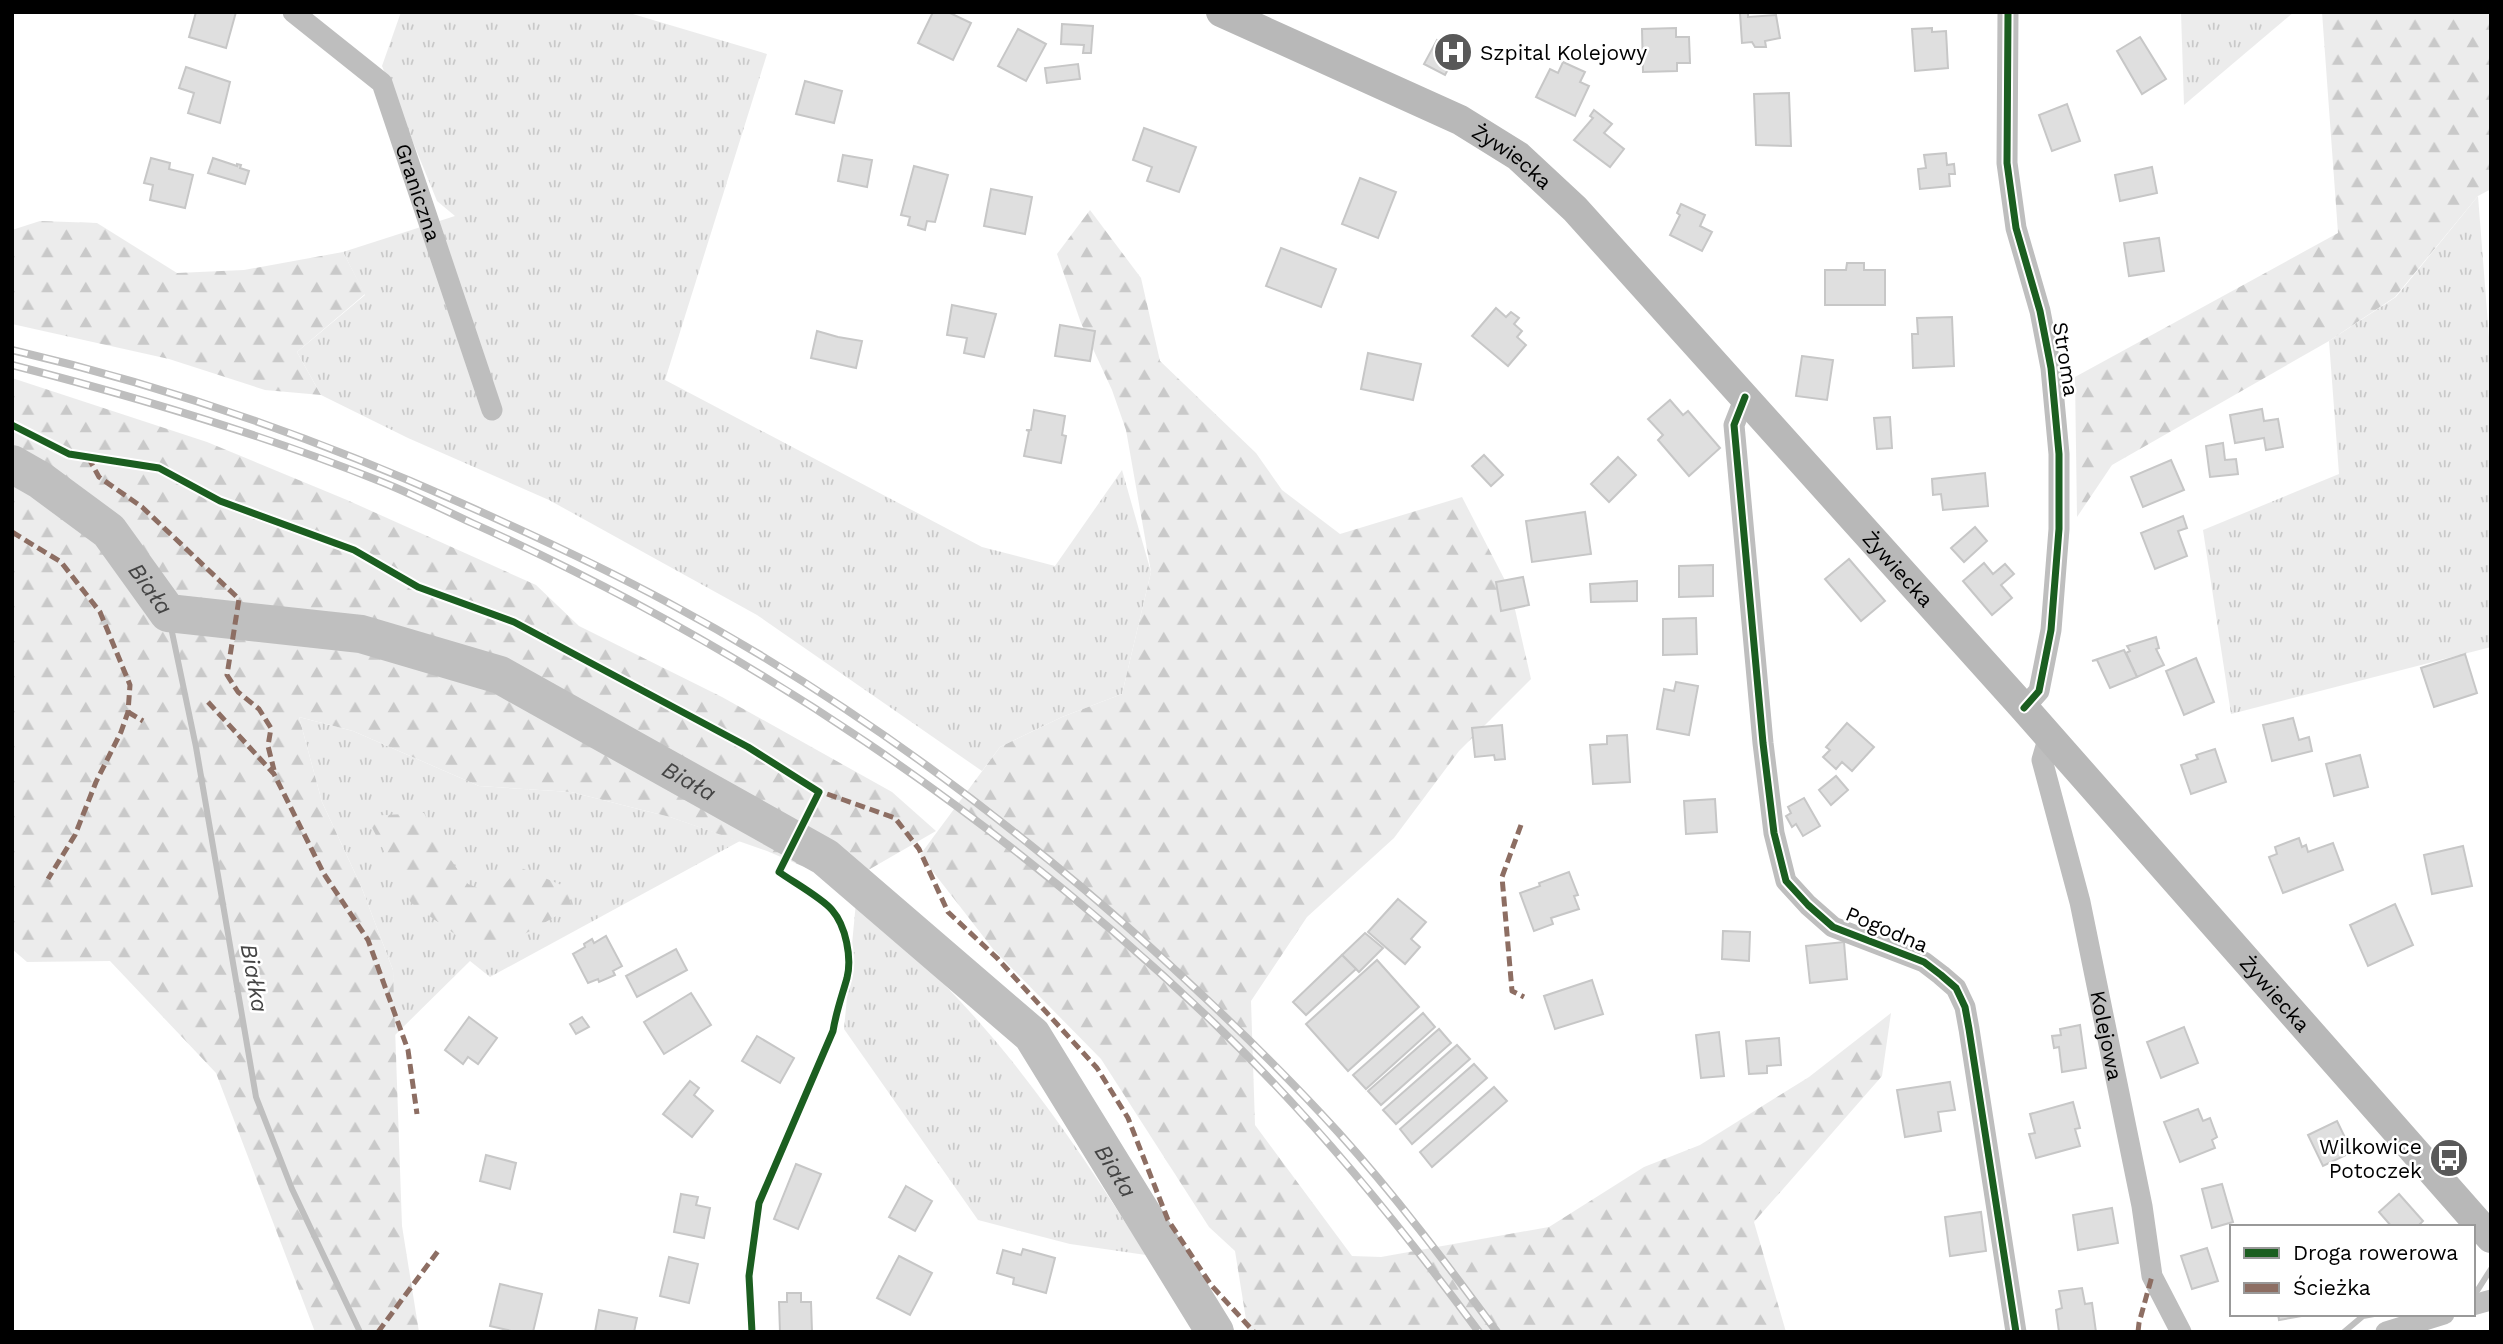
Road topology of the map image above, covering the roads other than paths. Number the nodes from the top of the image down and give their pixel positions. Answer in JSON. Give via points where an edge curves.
{"nodes":[{"id":1,"x":293,"y":12,"type":"edge"},
{"id":2,"x":1221,"y":12,"type":"edge"},
{"id":3,"x":2008,"y":12,"type":"edge"},
{"id":4,"x":1745,"y":397,"type":"junction"},
{"id":5,"x":492,"y":410,"type":"dead end"},
{"id":6,"x":2024,"y":708,"type":"junction"},
{"id":7,"x":2049,"y":736,"type":"junction"},
{"id":8,"x":2491,"y":1238,"type":"edge"},
{"id":9,"x":2438,"y":1316,"type":"edge"},
{"id":10,"x":2016,"y":1332,"type":"edge"},
{"id":11,"x":2181,"y":1332,"type":"edge"},
{"id":12,"x":2386,"y":1332,"type":"edge"}],
"edges":[{"from":1,"to":5,"type":"street","name":"Graniczna","via":[[382,83]]},
{"from":2,"to":4,"type":"main road","name":"Żywiecka","via":[[1460,120],[1518,156],[1575,209]]},
{"from":3,"to":6,"type":"street","name":"Stroma","via":[[2007,163],[2016,228],[2052,368],[2059,454],[2051,630],[2039,691]]},
{"from":4,"to":6,"type":"main road","name":"Żywiecka"},
{"from":4,"to":10,"type":"street","name":"Pogodna","via":[[1734,425],[1763,743],[1774,833],[1786,881],[1833,927],[1924,962],[1956,988],[1969,1029]]},
{"from":6,"to":7,"type":"main road","name":"Żywiecka"},
{"from":7,"to":8,"type":"main road","name":"Żywiecka"},
{"from":7,"to":11,"type":"street","name":"Kolejowa","via":[[2042,760],[2080,902],[2152,1276]]},
{"from":9,"to":12,"type":"street"}]}
